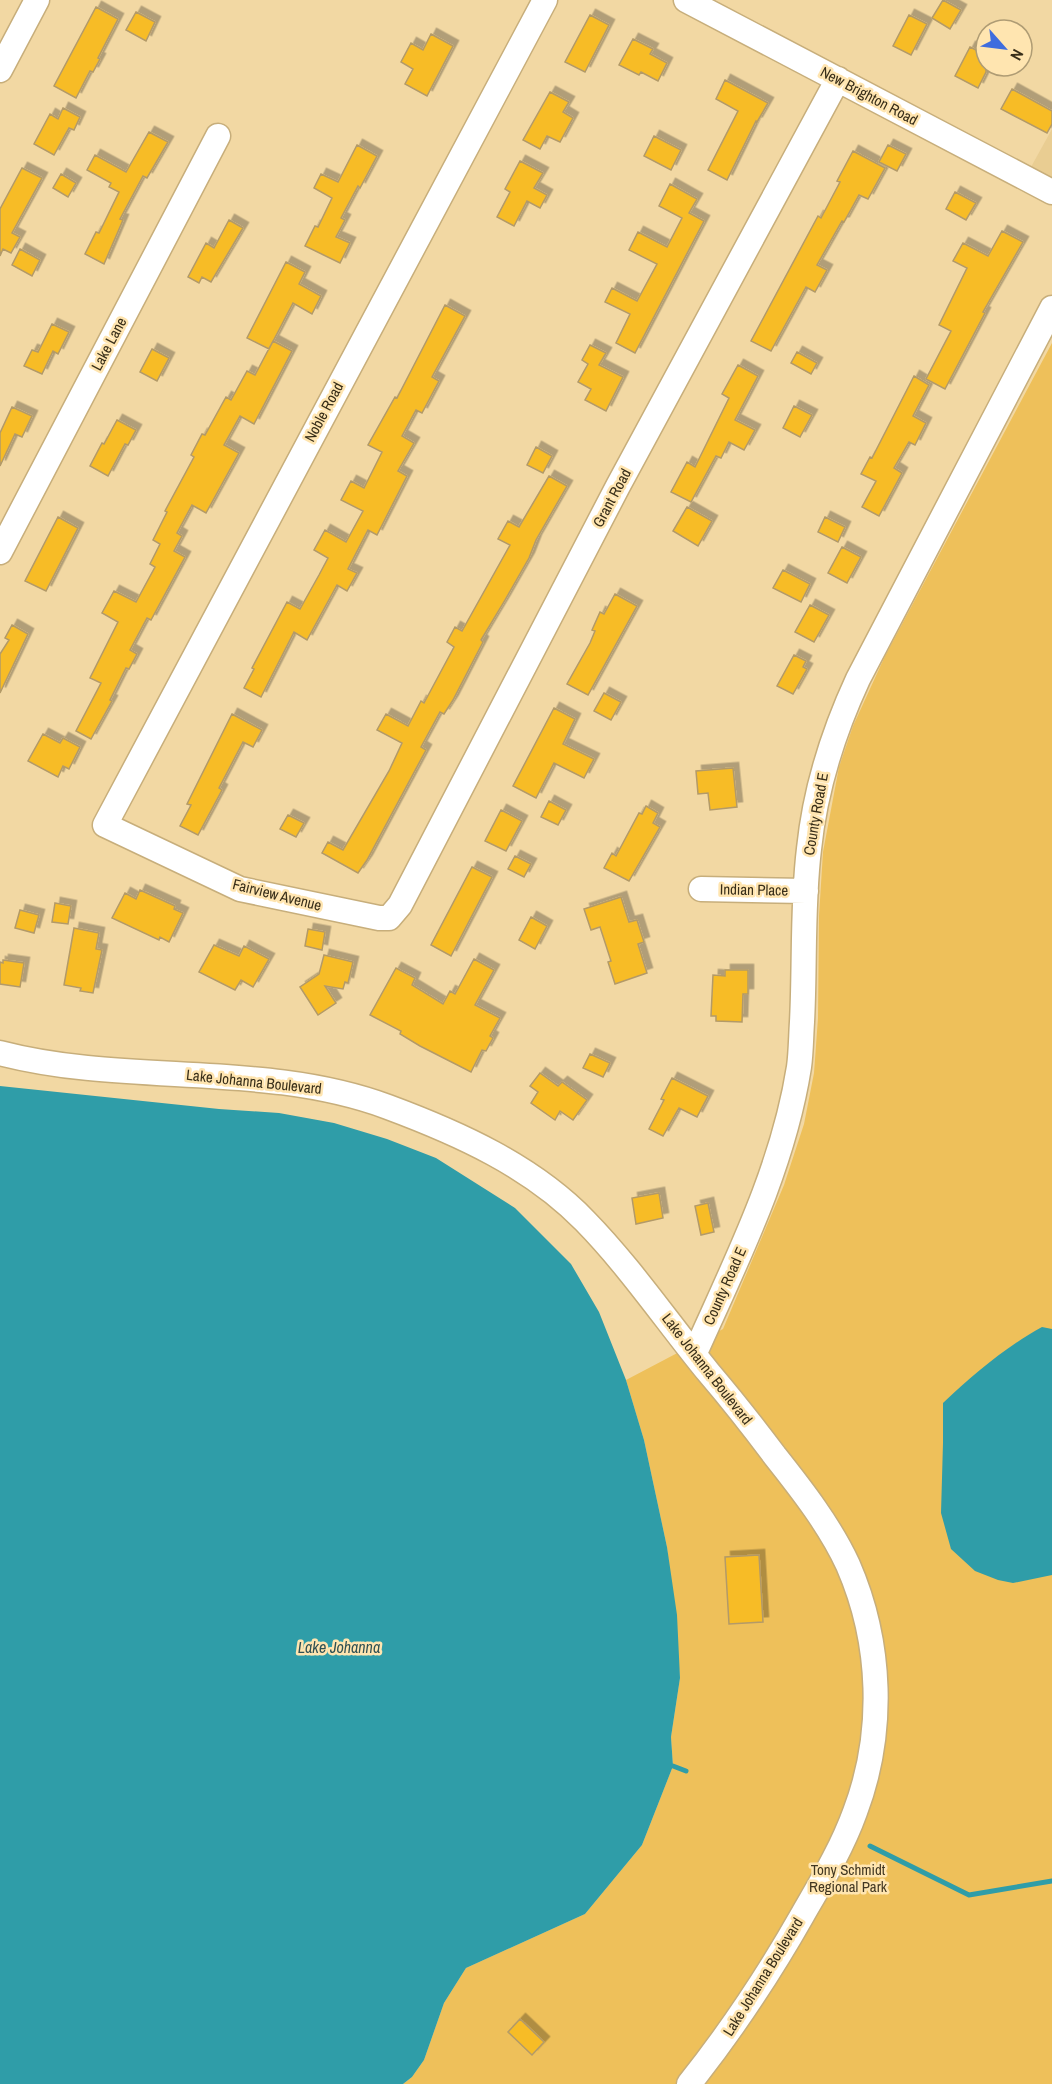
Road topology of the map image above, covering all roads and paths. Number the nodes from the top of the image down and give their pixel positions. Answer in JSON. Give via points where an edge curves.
{"nodes":[{"id":1,"x":37,"y":0,"type":"edge"},
{"id":2,"x":545,"y":0,"type":"edge"},
{"id":3,"x":686,"y":0,"type":"edge"},
{"id":4,"x":0,"y":70,"type":"edge"},
{"id":5,"x":838,"y":79,"type":"junction"},
{"id":6,"x":218,"y":136,"type":"dead end"},
{"id":7,"x":1052,"y":192,"type":"edge"},
{"id":8,"x":1052,"y":308,"type":"edge"},
{"id":9,"x":0,"y":552,"type":"edge"},
{"id":10,"x":105,"y":825,"type":"joint"},
{"id":11,"x":701,"y":889,"type":"dead end"},
{"id":12,"x":806,"y":891,"type":"junction"},
{"id":13,"x":388,"y":918,"type":"joint"},
{"id":14,"x":0,"y":1053,"type":"edge"},
{"id":15,"x":695,"y":1353,"type":"junction"},
{"id":16,"x":689,"y":2084,"type":"edge"}],
"edges":[{"from":1,"to":4,"type":"street"},
{"from":2,"to":10,"type":"street","name":"Noble Road"},
{"from":3,"to":5,"type":"street","name":"New Brighton Road"},
{"from":5,"to":7,"type":"street","name":"New Brighton Road"},
{"from":5,"to":13,"type":"street","name":"Grant Road","via":[[618,486],[400,905]]},
{"from":6,"to":9,"type":"street","name":"Lake Lane"},
{"from":8,"to":12,"type":"street","name":"County Road E","via":[[851,694],[822,779],[808,850]]},
{"from":10,"to":13,"type":"street","name":"Fairview Avenue","via":[[240,889]]},
{"from":11,"to":12,"type":"street","name":"Indian Place"},
{"from":12,"to":15,"type":"street","name":"County Road E","via":[[799,1064],[792,1109],[762,1200]]},
{"from":14,"to":15,"type":"street","name":"Lake Johanna Boulevard","via":[[74,1067],[290,1083],[382,1105],[441,1129],[513,1165],[549,1189],[584,1220]]},
{"from":15,"to":16,"type":"street","name":"Lake Johanna Boulevard","via":[[806,1496],[842,1553],[859,1592],[869,1631],[877,1707],[865,1782],[840,1847],[758,1990]]}]}
